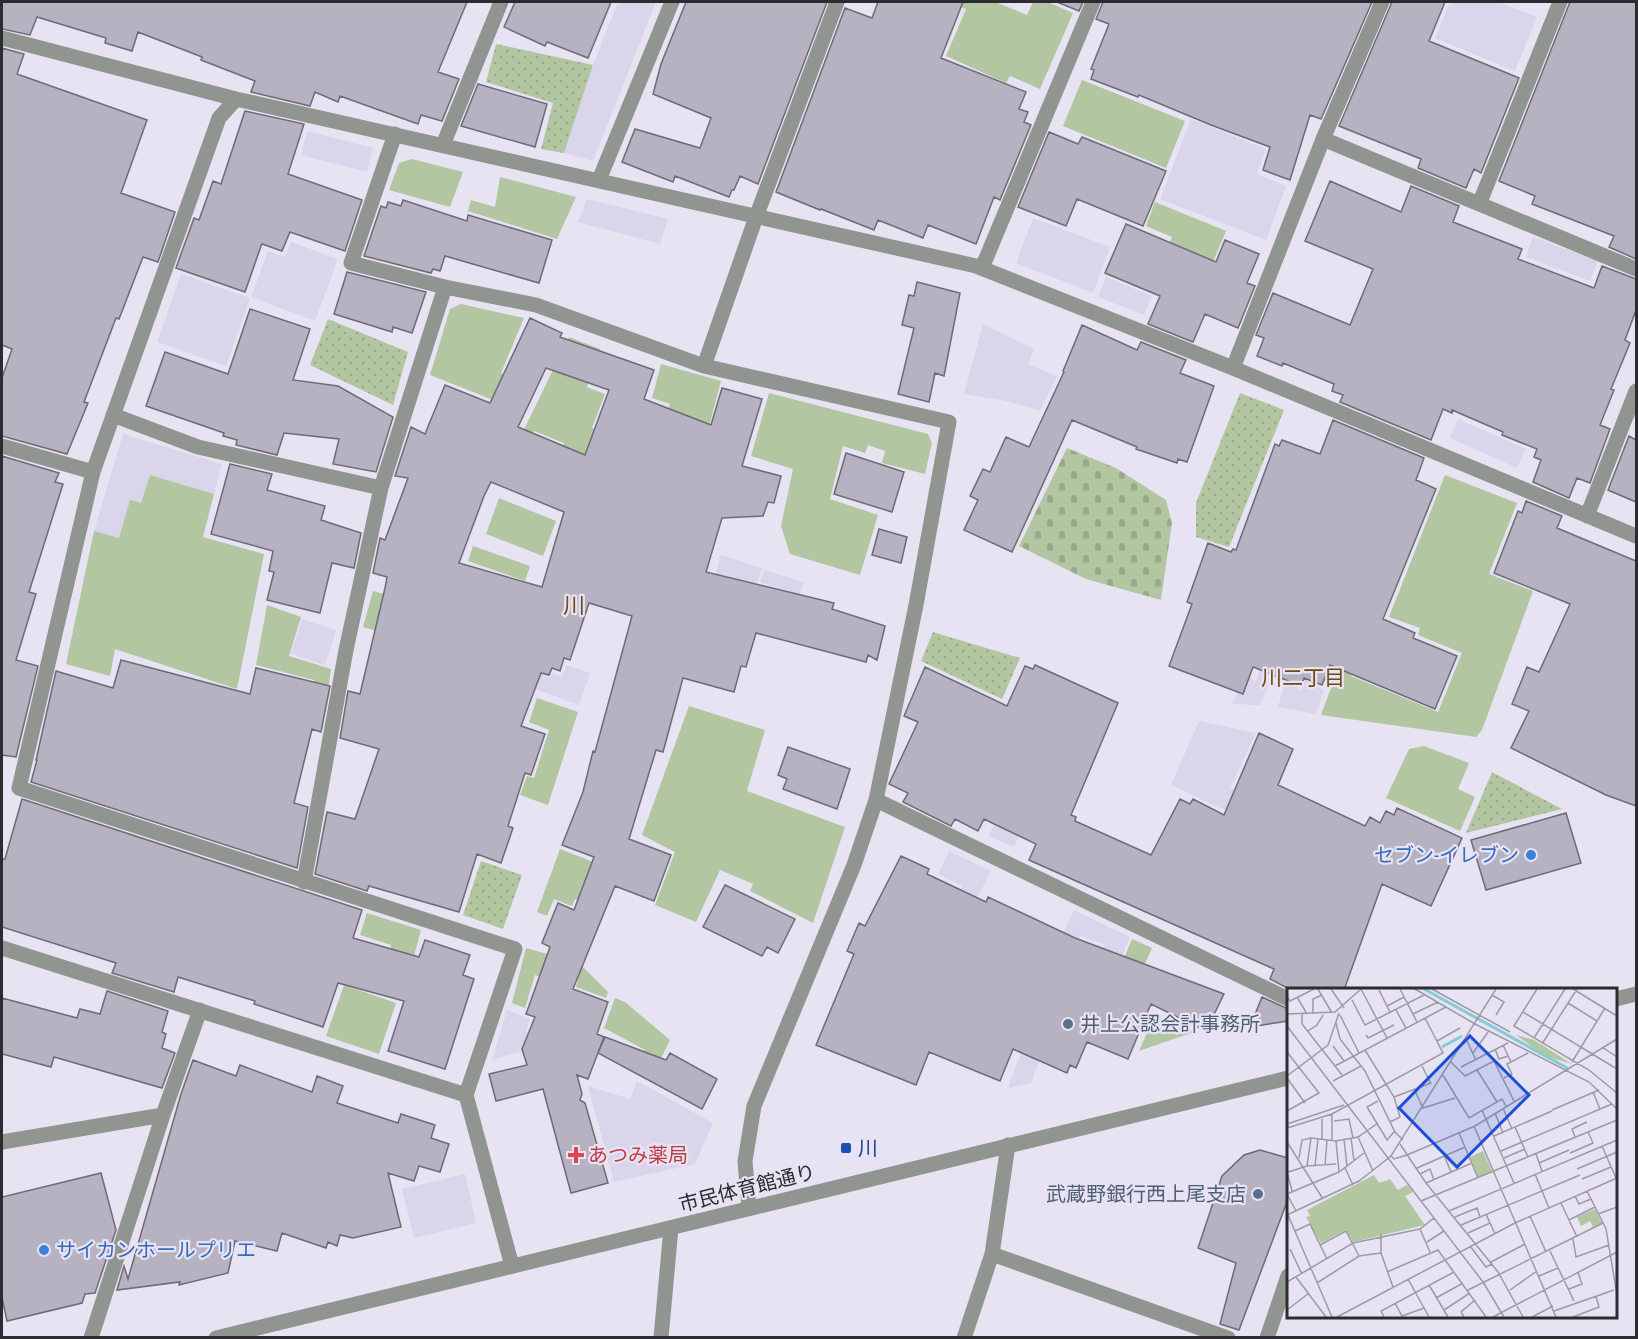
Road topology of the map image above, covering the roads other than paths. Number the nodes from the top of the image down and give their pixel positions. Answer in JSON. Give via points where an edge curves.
{"nodes":[{"id":1,"x":501,"y":2,"type":"edge"},
{"id":2,"x":672,"y":2,"type":"edge"},
{"id":3,"x":837,"y":2,"type":"edge"},
{"id":4,"x":1093,"y":2,"type":"edge"},
{"id":5,"x":1382,"y":2,"type":"edge"},
{"id":6,"x":1560,"y":2,"type":"edge"},
{"id":7,"x":2,"y":38,"type":"edge"},
{"id":8,"x":236,"y":99,"type":"junction"},
{"id":9,"x":395,"y":134,"type":"junction"},
{"id":10,"x":1323,"y":139,"type":"junction"},
{"id":11,"x":443,"y":145,"type":"junction"},
{"id":12,"x":599,"y":180,"type":"junction"},
{"id":13,"x":1480,"y":202,"type":"junction"},
{"id":14,"x":756,"y":217,"type":"junction"},
{"id":15,"x":982,"y":268,"type":"junction"},
{"id":16,"x":1636,"y":269,"type":"edge"},
{"id":17,"x":445,"y":287,"type":"junction"},
{"id":18,"x":704,"y":366,"type":"junction"},
{"id":19,"x":1233,"y":368,"type":"junction"},
{"id":20,"x":1636,"y":391,"type":"edge"},
{"id":21,"x":113,"y":415,"type":"junction"},
{"id":22,"x":2,"y":446,"type":"edge"},
{"id":23,"x":93,"y":472,"type":"junction"},
{"id":24,"x":381,"y":488,"type":"junction"},
{"id":25,"x":1587,"y":516,"type":"junction"},
{"id":26,"x":1636,"y":536,"type":"edge"},
{"id":27,"x":876,"y":800,"type":"junction"},
{"id":28,"x":304,"y":882,"type":"junction"},
{"id":29,"x":2,"y":948,"type":"edge"},
{"id":30,"x":1636,"y":994,"type":"edge"},
{"id":31,"x":1287,"y":999,"type":"edge"},
{"id":32,"x":1617,"y":999,"type":"edge"},
{"id":33,"x":200,"y":1010,"type":"junction"},
{"id":34,"x":1287,"y":1078,"type":"edge"},
{"id":35,"x":466,"y":1095,"type":"junction"},
{"id":36,"x":164,"y":1115,"type":"junction"},
{"id":37,"x":2,"y":1142,"type":"edge"},
{"id":38,"x":1008,"y":1145,"type":"junction"},
{"id":39,"x":750,"y":1208,"type":"junction"},
{"id":40,"x":671,"y":1228,"type":"junction"},
{"id":41,"x":992,"y":1254,"type":"junction"},
{"id":42,"x":512,"y":1266,"type":"junction"},
{"id":43,"x":1287,"y":1279,"type":"edge"},
{"id":44,"x":91,"y":1338,"type":"edge"},
{"id":45,"x":216,"y":1338,"type":"edge"},
{"id":46,"x":661,"y":1338,"type":"edge"},
{"id":47,"x":964,"y":1338,"type":"edge"},
{"id":48,"x":1228,"y":1338,"type":"edge"},
{"id":49,"x":1267,"y":1338,"type":"edge"}],
"edges":[{"from":1,"to":11,"type":"street"},
{"from":2,"to":12,"type":"street"},
{"from":3,"to":14,"type":"street"},
{"from":4,"to":15,"type":"street"},
{"from":5,"to":10,"type":"street"},
{"from":6,"to":13,"type":"street"},
{"from":7,"to":8,"type":"street"},
{"from":8,"to":9,"type":"street"},
{"from":8,"to":21,"type":"street","via":[[219,118]]},
{"from":9,"to":11,"type":"street"},
{"from":9,"to":17,"type":"street","via":[[351,263]]},
{"from":10,"to":13,"type":"street"},
{"from":10,"to":19,"type":"street"},
{"from":11,"to":12,"type":"street"},
{"from":12,"to":14,"type":"street"},
{"from":13,"to":16,"type":"street"},
{"from":14,"to":15,"type":"street"},
{"from":14,"to":18,"type":"street"},
{"from":15,"to":19,"type":"street"},
{"from":17,"to":18,"type":"street","via":[[536,305]]},
{"from":17,"to":24,"type":"street"},
{"from":18,"to":27,"type":"street","via":[[949,422]]},
{"from":19,"to":25,"type":"street"},
{"from":20,"to":25,"type":"street"},
{"from":21,"to":23,"type":"street"},
{"from":21,"to":24,"type":"street","via":[[198,447]]},
{"from":22,"to":23,"type":"street"},
{"from":23,"to":28,"type":"street","via":[[19,788]]},
{"from":24,"to":28,"type":"street","via":[[346,650]]},
{"from":25,"to":26,"type":"street"},
{"from":27,"to":31,"type":"street"},
{"from":27,"to":39,"type":"street","via":[[854,865],[754,1106],[745,1161]]},
{"from":28,"to":35,"type":"street","via":[[515,949]]},
{"from":29,"to":33,"type":"street"},
{"from":30,"to":32,"type":"street"},
{"from":33,"to":35,"type":"street"},
{"from":33,"to":36,"type":"street"},
{"from":34,"to":38,"type":"street","name":"市民体育館通り"},
{"from":35,"to":42,"type":"street"},
{"from":36,"to":37,"type":"street"},
{"from":36,"to":44,"type":"street"},
{"from":38,"to":39,"type":"street","name":"市民体育館通り"},
{"from":38,"to":41,"type":"street"},
{"from":39,"to":40,"type":"street","name":"市民体育館通り"},
{"from":40,"to":42,"type":"street","name":"市民体育館通り"},
{"from":40,"to":46,"type":"street"},
{"from":41,"to":47,"type":"street"},
{"from":41,"to":48,"type":"street"},
{"from":42,"to":45,"type":"street","name":"市民体育館通り"},
{"from":43,"to":49,"type":"street"}]}
